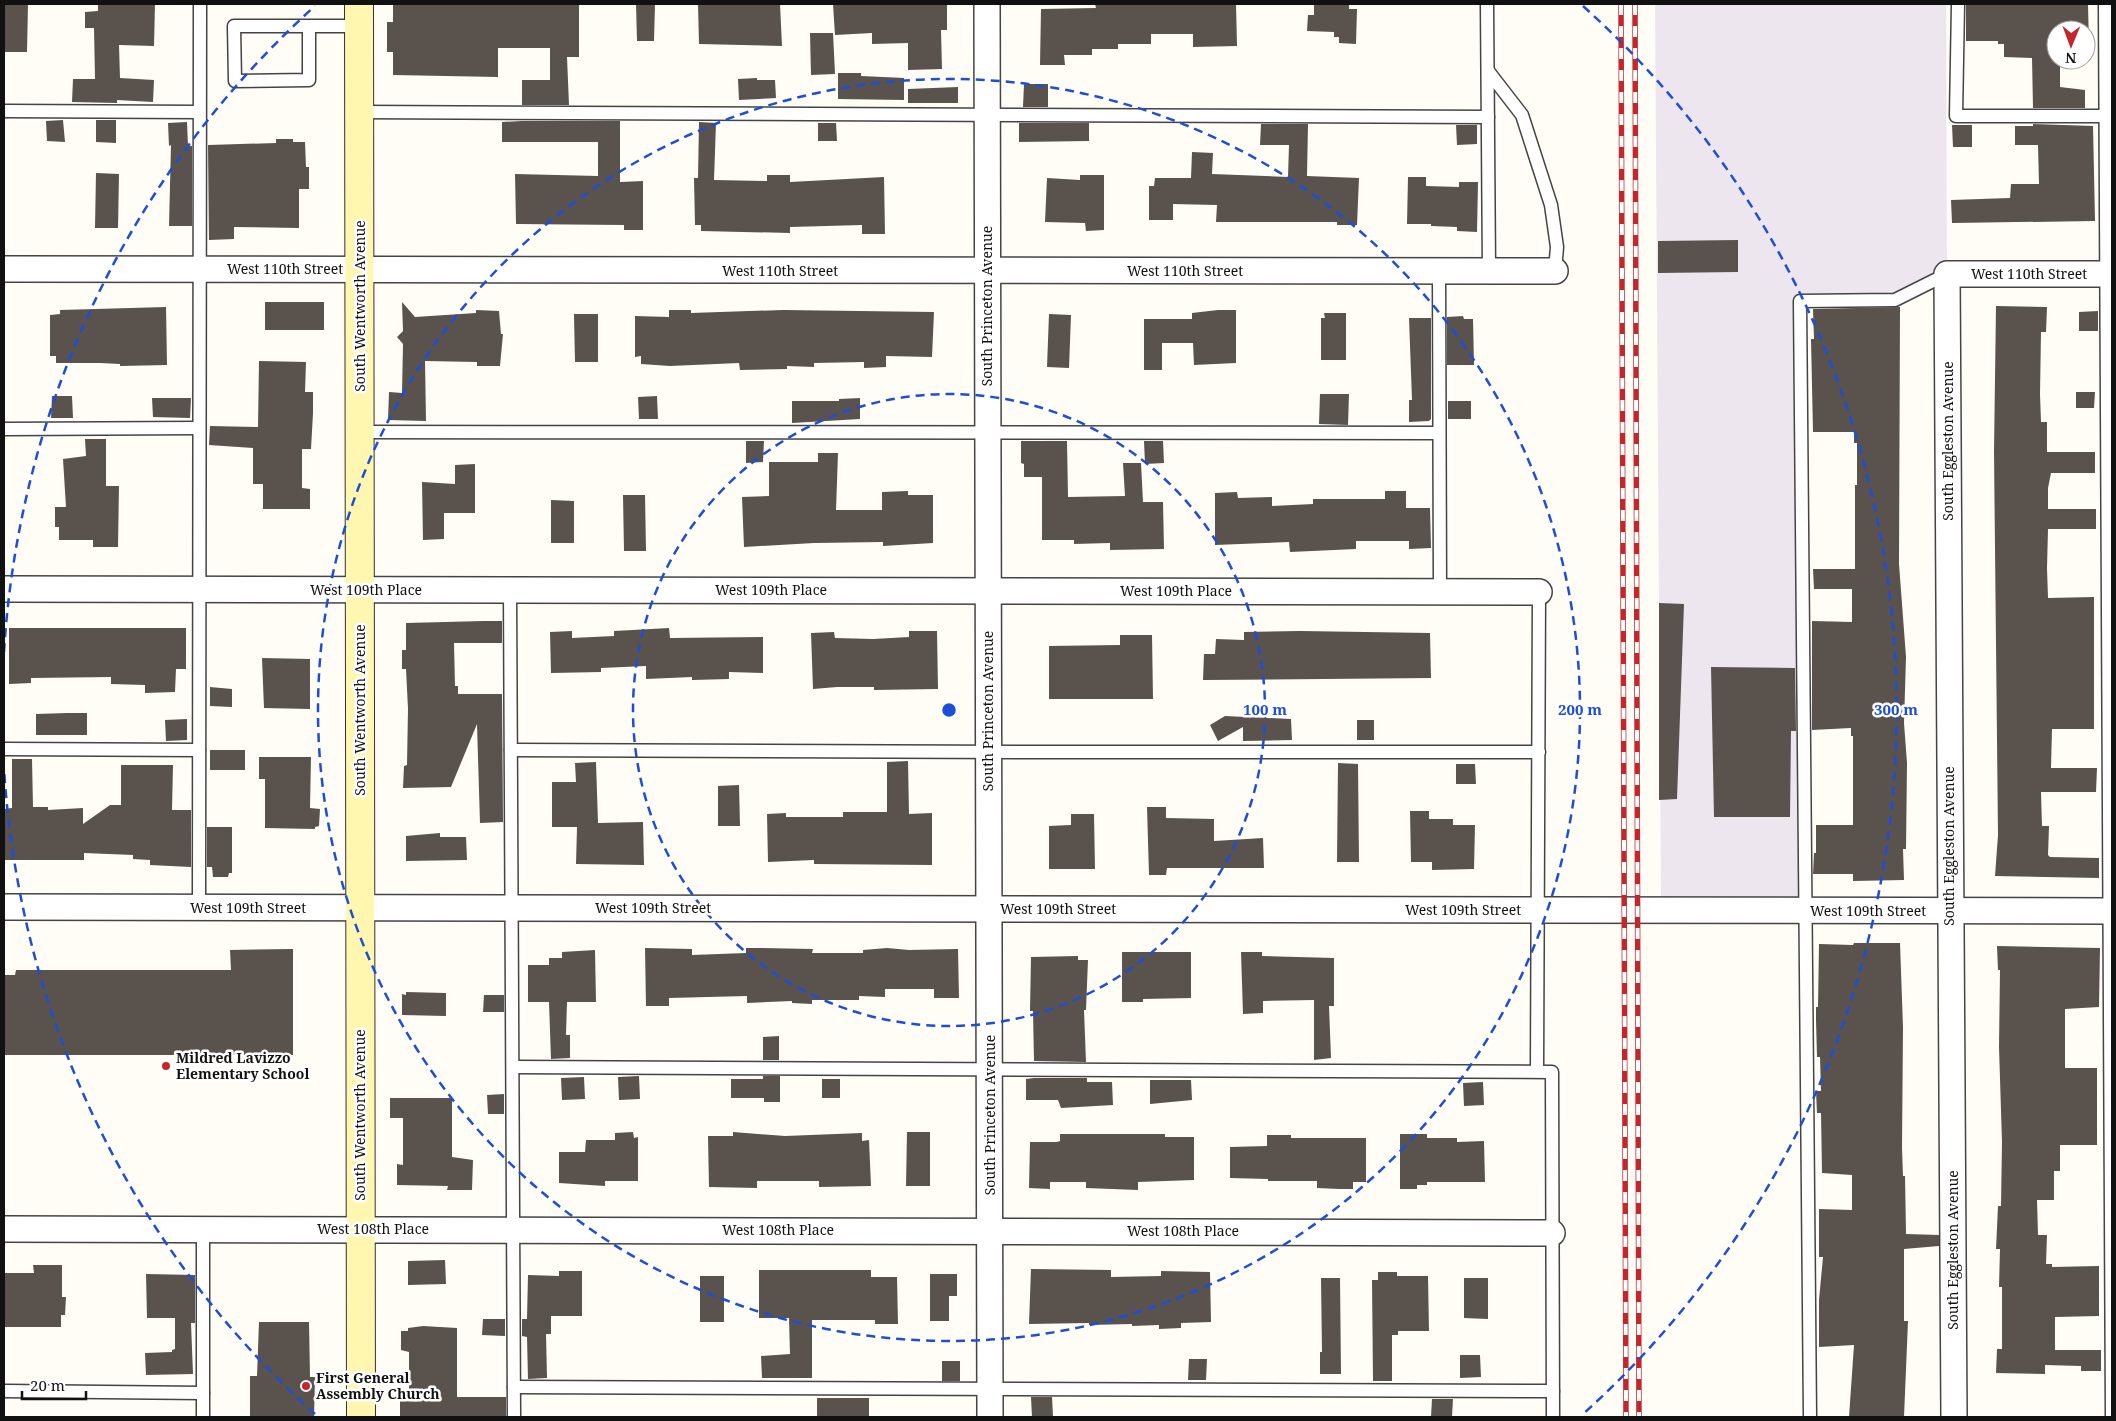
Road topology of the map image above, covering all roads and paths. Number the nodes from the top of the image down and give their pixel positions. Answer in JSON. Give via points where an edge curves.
{"nodes":[{"id":1,"x":200,"y":4,"type":"edge"},
{"id":2,"x":987,"y":4,"type":"edge"},
{"id":3,"x":1487,"y":4,"type":"edge"},
{"id":4,"x":1958,"y":4,"type":"edge"},
{"id":5,"x":2105,"y":4,"type":"edge"},
{"id":6,"x":359,"y":15,"type":"edge"},
{"id":7,"x":309,"y":26,"type":"junction"},
{"id":8,"x":1488,"y":72,"type":"junction"},
{"id":9,"x":4,"y":111,"type":"edge"},
{"id":10,"x":200,"y":112,"type":"junction"},
{"id":11,"x":359,"y":112,"type":"junction"},
{"id":12,"x":987,"y":115,"type":"junction"},
{"id":13,"x":2106,"y":116,"type":"junction"},
{"id":14,"x":1488,"y":117,"type":"junction"},
{"id":15,"x":4,"y":269,"type":"edge"},
{"id":16,"x":200,"y":269,"type":"junction"},
{"id":17,"x":359,"y":270,"type":"junction"},
{"id":18,"x":987,"y":271,"type":"junction"},
{"id":19,"x":1439,"y":271,"type":"junction"},
{"id":20,"x":1489,"y":271,"type":"junction"},
{"id":21,"x":1555,"y":271,"type":"joint"},
{"id":22,"x":1947,"y":274,"type":"junction"},
{"id":23,"x":2109,"y":274,"type":"edge"},
{"id":24,"x":200,"y":428,"type":"junction"},
{"id":25,"x":4,"y":429,"type":"edge"},
{"id":26,"x":988,"y":431,"type":"junction"},
{"id":27,"x":360,"y":432,"type":"junction"},
{"id":28,"x":1439,"y":432,"type":"junction"},
{"id":29,"x":4,"y":589,"type":"edge"},
{"id":30,"x":199,"y":589,"type":"junction"},
{"id":31,"x":360,"y":589,"type":"junction"},
{"id":32,"x":510,"y":590,"type":"junction"},
{"id":33,"x":988,"y":591,"type":"junction"},
{"id":34,"x":1440,"y":592,"type":"junction"},
{"id":35,"x":1539,"y":592,"type":"joint"},
{"id":36,"x":4,"y":749,"type":"edge"},
{"id":37,"x":199,"y":750,"type":"junction"},
{"id":38,"x":511,"y":750,"type":"junction"},
{"id":39,"x":989,"y":752,"type":"junction"},
{"id":40,"x":1538,"y":752,"type":"junction"},
{"id":41,"x":4,"y":907,"type":"edge"},
{"id":42,"x":199,"y":908,"type":"junction"},
{"id":43,"x":360,"y":908,"type":"junction"},
{"id":44,"x":512,"y":908,"type":"junction"},
{"id":45,"x":989,"y":909,"type":"junction"},
{"id":46,"x":1538,"y":910,"type":"junction"},
{"id":47,"x":1807,"y":911,"type":"junction"},
{"id":48,"x":1950,"y":911,"type":"junction"},
{"id":49,"x":2111,"y":911,"type":"edge"},
{"id":50,"x":513,"y":1067,"type":"junction"},
{"id":51,"x":990,"y":1069,"type":"junction"},
{"id":52,"x":1537,"y":1072,"type":"junction"},
{"id":53,"x":4,"y":1229,"type":"edge"},
{"id":54,"x":203,"y":1229,"type":"junction"},
{"id":55,"x":360,"y":1229,"type":"junction"},
{"id":56,"x":513,"y":1229,"type":"junction"},
{"id":57,"x":990,"y":1230,"type":"junction"},
{"id":58,"x":1552,"y":1233,"type":"junction"},
{"id":59,"x":514,"y":1387,"type":"junction"},
{"id":60,"x":990,"y":1389,"type":"junction"},
{"id":61,"x":4,"y":1391,"type":"edge"},
{"id":62,"x":1553,"y":1391,"type":"junction"},
{"id":63,"x":203,"y":1392,"type":"junction"},
{"id":64,"x":203,"y":1417,"type":"edge"},
{"id":65,"x":360,"y":1417,"type":"edge"},
{"id":66,"x":514,"y":1417,"type":"edge"},
{"id":67,"x":990,"y":1417,"type":"edge"},
{"id":68,"x":1553,"y":1417,"type":"edge"},
{"id":69,"x":1810,"y":1417,"type":"edge"},
{"id":70,"x":1954,"y":1417,"type":"edge"},
{"id":71,"x":2112,"y":1417,"type":"edge"}],
"edges":[{"from":1,"to":10,"type":"lane"},
{"from":2,"to":12,"type":"street","name":"South Princeton Avenue"},
{"from":3,"to":8,"type":"lane"},
{"from":4,"to":13,"type":"lane","via":[[1956,116]]},
{"from":5,"to":13,"type":"lane"},
{"from":6,"to":7,"type":"lane"},
{"from":6,"to":11,"type":"street","name":"South Wentworth Avenue"},
{"from":7,"to":7,"type":"lane","via":[[234,26],[235,81],[309,80]]},
{"from":8,"to":14,"type":"lane"},
{"from":8,"to":21,"type":"lane","via":[[1522,115],[1551,205],[1557,247]]},
{"from":9,"to":10,"type":"lane"},
{"from":10,"to":16,"type":"lane"},
{"from":11,"to":12,"type":"lane"},
{"from":11,"to":17,"type":"street","name":"South Wentworth Avenue"},
{"from":12,"to":14,"type":"lane"},
{"from":12,"to":18,"type":"street","name":"South Princeton Avenue"},
{"from":13,"to":23,"type":"lane"},
{"from":14,"to":20,"type":"lane"},
{"from":15,"to":16,"type":"street","name":"West 110th Street"},
{"from":16,"to":17,"type":"street","name":"West 110th Street"},
{"from":16,"to":24,"type":"lane"},
{"from":17,"to":18,"type":"street","name":"West 110th Street"},
{"from":17,"to":27,"type":"street","name":"South Wentworth Avenue"},
{"from":18,"to":19,"type":"street","name":"West 110th Street"},
{"from":18,"to":26,"type":"street","name":"South Princeton Avenue"},
{"from":19,"to":20,"type":"street","name":"West 110th Street"},
{"from":19,"to":28,"type":"lane"},
{"from":20,"to":21,"type":"street","name":"West 110th Street"},
{"from":22,"to":23,"type":"street","name":"West 110th Street"},
{"from":22,"to":47,"type":"lane","via":[[1896,300],[1800,301]]},
{"from":22,"to":48,"type":"street","name":"South Eggleston Avenue"},
{"from":23,"to":49,"type":"lane"},
{"from":24,"to":25,"type":"lane"},
{"from":24,"to":30,"type":"lane"},
{"from":26,"to":27,"type":"lane"},
{"from":26,"to":28,"type":"lane"},
{"from":26,"to":33,"type":"street","name":"South Princeton Avenue"},
{"from":27,"to":31,"type":"street","name":"South Wentworth Avenue"},
{"from":28,"to":34,"type":"lane"},
{"from":29,"to":30,"type":"street","name":"West 109th Place"},
{"from":30,"to":31,"type":"street","name":"West 109th Place"},
{"from":30,"to":37,"type":"lane"},
{"from":31,"to":32,"type":"street","name":"West 109th Place"},
{"from":31,"to":43,"type":"street","name":"South Wentworth Avenue"},
{"from":32,"to":33,"type":"street","name":"West 109th Place"},
{"from":32,"to":38,"type":"lane"},
{"from":33,"to":34,"type":"street","name":"West 109th Place"},
{"from":33,"to":39,"type":"street","name":"South Princeton Avenue"},
{"from":34,"to":35,"type":"street","name":"West 109th Place"},
{"from":35,"to":40,"type":"lane"},
{"from":36,"to":37,"type":"lane"},
{"from":37,"to":42,"type":"lane"},
{"from":38,"to":39,"type":"lane"},
{"from":38,"to":44,"type":"lane"},
{"from":39,"to":40,"type":"lane"},
{"from":39,"to":45,"type":"street","name":"South Princeton Avenue"},
{"from":40,"to":46,"type":"lane"},
{"from":41,"to":42,"type":"street","name":"West 109th Street"},
{"from":42,"to":43,"type":"street","name":"West 109th Street"},
{"from":43,"to":44,"type":"street","name":"West 109th Street"},
{"from":43,"to":55,"type":"street","name":"South Wentworth Avenue"},
{"from":44,"to":45,"type":"street","name":"West 109th Street"},
{"from":44,"to":50,"type":"lane"},
{"from":45,"to":46,"type":"street","name":"West 109th Street"},
{"from":45,"to":51,"type":"street","name":"South Princeton Avenue"},
{"from":46,"to":47,"type":"street","name":"West 109th Street"},
{"from":46,"to":52,"type":"lane"},
{"from":47,"to":48,"type":"street","name":"West 109th Street"},
{"from":47,"to":69,"type":"lane"},
{"from":48,"to":49,"type":"street","name":"West 109th Street"},
{"from":48,"to":70,"type":"street","name":"South Eggleston Avenue"},
{"from":49,"to":71,"type":"lane"},
{"from":50,"to":51,"type":"lane"},
{"from":50,"to":56,"type":"lane"},
{"from":51,"to":52,"type":"lane"},
{"from":51,"to":57,"type":"street","name":"South Princeton Avenue"},
{"from":52,"to":58,"type":"lane","via":[[1552,1072]]},
{"from":53,"to":54,"type":"street","name":"West 108th Place"},
{"from":54,"to":55,"type":"street","name":"West 108th Place"},
{"from":54,"to":63,"type":"lane"},
{"from":55,"to":56,"type":"street","name":"West 108th Place"},
{"from":55,"to":65,"type":"street","name":"South Wentworth Avenue"},
{"from":56,"to":57,"type":"street","name":"West 108th Place"},
{"from":56,"to":59,"type":"lane"},
{"from":57,"to":58,"type":"street","name":"West 108th Place"},
{"from":57,"to":60,"type":"street","name":"South Princeton Avenue"},
{"from":58,"to":62,"type":"lane"},
{"from":59,"to":60,"type":"lane"},
{"from":59,"to":66,"type":"lane"},
{"from":60,"to":62,"type":"lane"},
{"from":60,"to":67,"type":"street","name":"South Princeton Avenue"},
{"from":61,"to":63,"type":"lane"},
{"from":62,"to":68,"type":"lane"},
{"from":63,"to":64,"type":"lane"}]}
